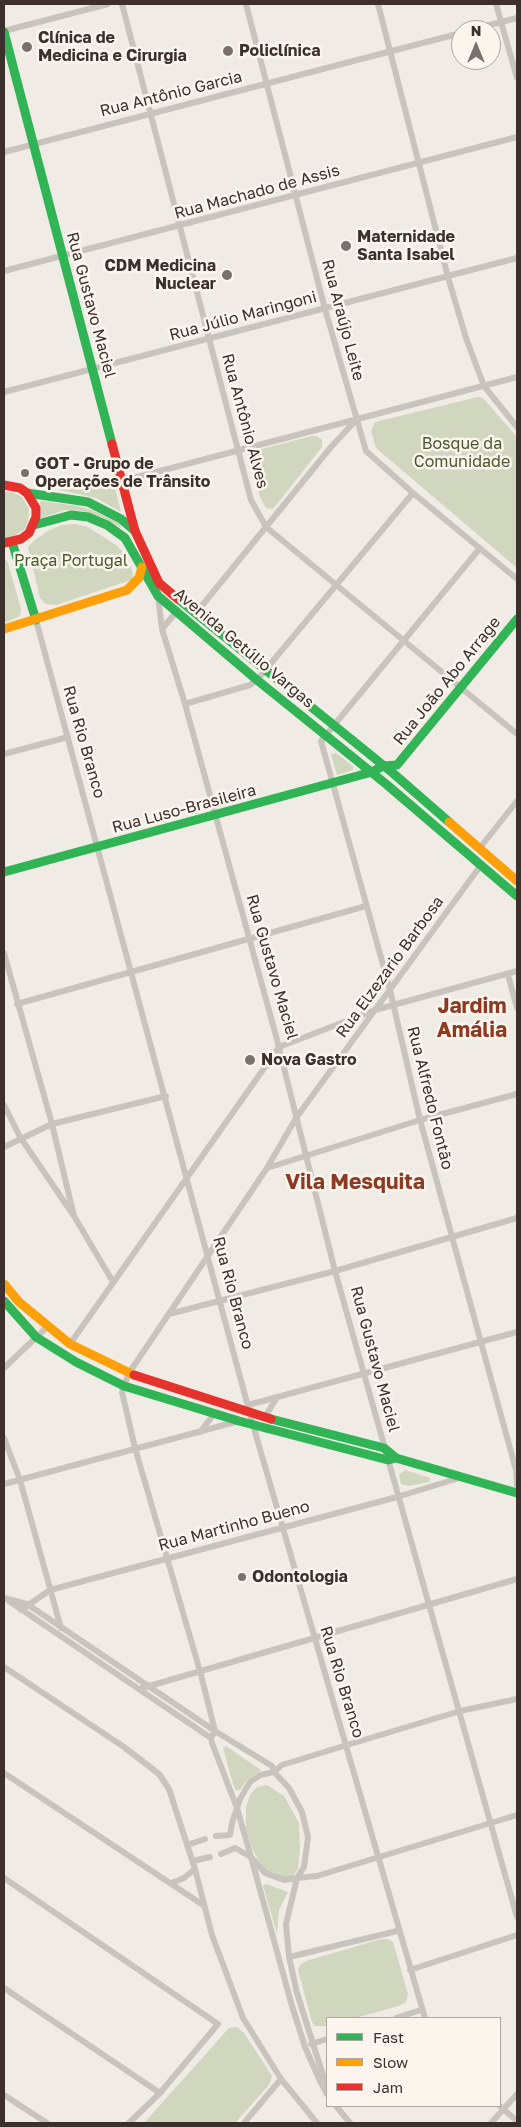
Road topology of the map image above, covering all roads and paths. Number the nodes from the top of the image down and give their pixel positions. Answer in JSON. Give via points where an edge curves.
{"nodes":[{"id":1,"x":108,"y":4,"type":"edge"},
{"id":2,"x":122,"y":4,"type":"edge"},
{"id":3,"x":246,"y":4,"type":"edge"},
{"id":4,"x":378,"y":4,"type":"edge"},
{"id":5,"x":496,"y":4,"type":"edge"},
{"id":6,"x":517,"y":18,"type":"edge"},
{"id":7,"x":500,"y":20,"type":"edge"},
{"id":8,"x":501,"y":22,"type":"joint"},
{"id":9,"x":4,"y":31,"type":"edge"},
{"id":10,"x":451,"y":35,"type":"edge"},
{"id":11,"x":390,"y":52,"type":"junction"},
{"id":12,"x":517,"y":78,"type":"edge"},
{"id":13,"x":267,"y":84,"type":"junction"},
{"id":14,"x":150,"y":112,"type":"junction"},
{"id":15,"x":517,"y":137,"type":"edge"},
{"id":16,"x":34,"y":144,"type":"junction"},
{"id":17,"x":4,"y":152,"type":"edge"},
{"id":18,"x":418,"y":164,"type":"junction"},
{"id":19,"x":296,"y":196,"type":"junction"},
{"id":20,"x":180,"y":226,"type":"junction"},
{"id":21,"x":62,"y":255,"type":"junction"},
{"id":22,"x":517,"y":258,"type":"edge"},
{"id":23,"x":4,"y":271,"type":"edge"},
{"id":24,"x":448,"y":277,"type":"junction"},
{"id":25,"x":325,"y":309,"type":"junction"},
{"id":26,"x":209,"y":339,"type":"junction"},
{"id":27,"x":92,"y":369,"type":"junction"},
{"id":28,"x":517,"y":377,"type":"edge"},
{"id":29,"x":484,"y":386,"type":"junction"},
{"id":30,"x":4,"y":392,"type":"edge"},
{"id":31,"x":356,"y":420,"type":"junction"},
{"id":32,"x":517,"y":427,"type":"edge"},
{"id":33,"x":238,"y":450,"type":"junction"},
{"id":34,"x":122,"y":481,"type":"junction"},
{"id":35,"x":4,"y":486,"type":"edge"},
{"id":36,"x":27,"y":493,"type":"junction"},
{"id":37,"x":413,"y":493,"type":"junction"},
{"id":38,"x":34,"y":525,"type":"junction"},
{"id":39,"x":266,"y":527,"type":"junction"},
{"id":40,"x":135,"y":531,"type":"junction"},
{"id":41,"x":8,"y":542,"type":"edge"},
{"id":42,"x":480,"y":548,"type":"junction"},
{"id":43,"x":142,"y":567,"type":"junction"},
{"id":44,"x":517,"y":579,"type":"edge"},
{"id":45,"x":159,"y":583,"type":"junction"},
{"id":46,"x":335,"y":585,"type":"junction"},
{"id":47,"x":158,"y":596,"type":"junction"},
{"id":48,"x":176,"y":612,"type":"junction"},
{"id":49,"x":196,"y":613,"type":"junction"},
{"id":50,"x":517,"y":619,"type":"edge"},
{"id":51,"x":36,"y":620,"type":"junction"},
{"id":52,"x":4,"y":629,"type":"edge"},
{"id":53,"x":162,"y":629,"type":"junction"},
{"id":54,"x":403,"y":641,"type":"junction"},
{"id":55,"x":265,"y":669,"type":"junction"},
{"id":56,"x":257,"y":680,"type":"junction"},
{"id":57,"x":460,"y":688,"type":"junction"},
{"id":58,"x":185,"y":704,"type":"junction"},
{"id":59,"x":334,"y":726,"type":"junction"},
{"id":60,"x":517,"y":734,"type":"edge"},
{"id":61,"x":326,"y":736,"type":"junction"},
{"id":62,"x":68,"y":737,"type":"junction"},
{"id":63,"x":4,"y":754,"type":"edge"},
{"id":64,"x":383,"y":766,"type":"junction"},
{"id":65,"x":395,"y":770,"type":"junction"},
{"id":66,"x":372,"y":772,"type":"junction"},
{"id":67,"x":331,"y":784,"type":"junction"},
{"id":68,"x":386,"y":784,"type":"junction"},
{"id":69,"x":517,"y":801,"type":"edge"},
{"id":70,"x":214,"y":816,"type":"junction"},
{"id":71,"x":99,"y":848,"type":"junction"},
{"id":72,"x":479,"y":849,"type":"junction"},
{"id":73,"x":481,"y":865,"type":"junction"},
{"id":74,"x":4,"y":872,"type":"edge"},
{"id":75,"x":517,"y":881,"type":"edge"},
{"id":76,"x":517,"y":896,"type":"edge"},
{"id":77,"x":366,"y":906,"type":"junction"},
{"id":78,"x":248,"y":940,"type":"junction"},
{"id":79,"x":4,"y":953,"type":"edge"},
{"id":80,"x":517,"y":971,"type":"edge"},
{"id":81,"x":132,"y":972,"type":"junction"},
{"id":82,"x":508,"y":975,"type":"junction"},
{"id":83,"x":390,"y":990,"type":"junction"},
{"id":84,"x":17,"y":1004,"type":"junction"},
{"id":85,"x":393,"y":1005,"type":"junction"},
{"id":86,"x":517,"y":1008,"type":"edge"},
{"id":87,"x":376,"y":1010,"type":"junction"},
{"id":88,"x":279,"y":1047,"type":"junction"},
{"id":89,"x":517,"y":1094,"type":"edge"},
{"id":90,"x":166,"y":1096,"type":"junction"},
{"id":91,"x":4,"y":1105,"type":"edge"},
{"id":92,"x":296,"y":1118,"type":"junction"},
{"id":93,"x":420,"y":1120,"type":"junction"},
{"id":94,"x":52,"y":1124,"type":"junction"},
{"id":95,"x":20,"y":1137,"type":"junction"},
{"id":96,"x":4,"y":1147,"type":"edge"},
{"id":97,"x":305,"y":1158,"type":"junction"},
{"id":98,"x":267,"y":1168,"type":"junction"},
{"id":99,"x":187,"y":1174,"type":"junction"},
{"id":100,"x":65,"y":1182,"type":"junction"},
{"id":101,"x":53,"y":1185,"type":"junction"},
{"id":102,"x":74,"y":1216,"type":"junction"},
{"id":103,"x":517,"y":1218,"type":"edge"},
{"id":104,"x":453,"y":1237,"type":"junction"},
{"id":105,"x":208,"y":1255,"type":"junction"},
{"id":106,"x":335,"y":1271,"type":"junction"},
{"id":107,"x":113,"y":1282,"type":"junction"},
{"id":108,"x":4,"y":1284,"type":"edge"},
{"id":109,"x":4,"y":1301,"type":"edge"},
{"id":110,"x":221,"y":1302,"type":"junction"},
{"id":111,"x":169,"y":1314,"type":"junction"},
{"id":112,"x":47,"y":1327,"type":"junction"},
{"id":113,"x":517,"y":1332,"type":"edge"},
{"id":114,"x":36,"y":1338,"type":"junction"},
{"id":115,"x":480,"y":1343,"type":"junction"},
{"id":116,"x":70,"y":1344,"type":"junction"},
{"id":117,"x":4,"y":1368,"type":"edge"},
{"id":118,"x":129,"y":1374,"type":"junction"},
{"id":119,"x":364,"y":1375,"type":"junction"},
{"id":120,"x":124,"y":1386,"type":"junction"},
{"id":121,"x":276,"y":1399,"type":"junction"},
{"id":122,"x":249,"y":1408,"type":"junction"},
{"id":123,"x":214,"y":1414,"type":"junction"},
{"id":124,"x":265,"y":1418,"type":"junction"},
{"id":125,"x":239,"y":1421,"type":"junction"},
{"id":126,"x":254,"y":1425,"type":"junction"},
{"id":127,"x":200,"y":1432,"type":"junction"},
{"id":128,"x":4,"y":1438,"type":"edge"},
{"id":129,"x":135,"y":1448,"type":"junction"},
{"id":130,"x":384,"y":1448,"type":"junction"},
{"id":131,"x":392,"y":1459,"type":"junction"},
{"id":132,"x":517,"y":1470,"type":"edge"},
{"id":133,"x":459,"y":1478,"type":"junction"},
{"id":134,"x":20,"y":1480,"type":"junction"},
{"id":135,"x":4,"y":1484,"type":"edge"},
{"id":136,"x":517,"y":1485,"type":"edge"},
{"id":137,"x":517,"y":1493,"type":"edge"},
{"id":138,"x":397,"y":1497,"type":"junction"},
{"id":139,"x":282,"y":1527,"type":"junction"},
{"id":140,"x":168,"y":1557,"type":"junction"},
{"id":141,"x":517,"y":1579,"type":"edge"},
{"id":142,"x":50,"y":1590,"type":"junction"},
{"id":143,"x":4,"y":1598,"type":"edge"},
{"id":144,"x":430,"y":1603,"type":"junction"},
{"id":145,"x":24,"y":1607,"type":"junction"},
{"id":146,"x":61,"y":1628,"type":"junction"},
{"id":147,"x":62,"y":1636,"type":"junction"},
{"id":148,"x":315,"y":1638,"type":"junction"},
{"id":149,"x":90,"y":1651,"type":"junction"},
{"id":150,"x":4,"y":1667,"type":"edge"},
{"id":151,"x":200,"y":1671,"type":"junction"},
{"id":152,"x":149,"y":1686,"type":"junction"},
{"id":153,"x":139,"y":1688,"type":"junction"},
{"id":154,"x":517,"y":1699,"type":"edge"},
{"id":155,"x":169,"y":1703,"type":"junction"},
{"id":156,"x":460,"y":1711,"type":"junction"},
{"id":157,"x":213,"y":1734,"type":"junction"},
{"id":158,"x":347,"y":1745,"type":"junction"},
{"id":159,"x":274,"y":1772,"type":"junction"},
{"id":160,"x":4,"y":1773,"type":"edge"},
{"id":161,"x":236,"y":1808,"type":"junction"},
{"id":162,"x":517,"y":1815,"type":"edge"},
{"id":163,"x":490,"y":1822,"type":"junction"},
{"id":164,"x":230,"y":1835,"type":"junction"},
{"id":165,"x":216,"y":1836,"type":"dead end"},
{"id":166,"x":205,"y":1839,"type":"dead end"},
{"id":167,"x":187,"y":1845,"type":"junction"},
{"id":168,"x":235,"y":1848,"type":"junction"},
{"id":169,"x":221,"y":1854,"type":"dead end"},
{"id":170,"x":210,"y":1857,"type":"dead end"},
{"id":171,"x":251,"y":1857,"type":"junction"},
{"id":172,"x":378,"y":1859,"type":"junction"},
{"id":173,"x":193,"y":1861,"type":"junction"},
{"id":174,"x":195,"y":1869,"type":"junction"},
{"id":175,"x":4,"y":1878,"type":"edge"},
{"id":176,"x":297,"y":1878,"type":"junction"},
{"id":177,"x":171,"y":1883,"type":"junction"},
{"id":178,"x":203,"y":1905,"type":"junction"},
{"id":179,"x":517,"y":1917,"type":"edge"},
{"id":180,"x":398,"y":1931,"type":"junction"},
{"id":181,"x":517,"y":1935,"type":"edge"},
{"id":182,"x":288,"y":1957,"type":"junction"},
{"id":183,"x":410,"y":1970,"type":"junction"},
{"id":184,"x":4,"y":1988,"type":"edge"},
{"id":185,"x":421,"y":2010,"type":"junction"},
{"id":186,"x":399,"y":2017,"type":"edge"},
{"id":187,"x":424,"y":2017,"type":"edge"},
{"id":188,"x":326,"y":2039,"type":"edge"},
{"id":189,"x":313,"y":2044,"type":"junction"},
{"id":190,"x":305,"y":2047,"type":"junction"},
{"id":191,"x":281,"y":2079,"type":"junction"},
{"id":192,"x":326,"y":2085,"type":"edge"},
{"id":193,"x":326,"y":2092,"type":"edge"},
{"id":194,"x":160,"y":2093,"type":"junction"},
{"id":195,"x":517,"y":2094,"type":"edge"},
{"id":196,"x":4,"y":2095,"type":"edge"},
{"id":197,"x":337,"y":2107,"type":"edge"},
{"id":198,"x":502,"y":2107,"type":"edge"},
{"id":199,"x":517,"y":2121,"type":"edge"},
{"id":200,"x":47,"y":2123,"type":"edge"},
{"id":201,"x":129,"y":2123,"type":"edge"},
{"id":202,"x":244,"y":2123,"type":"edge"},
{"id":203,"x":317,"y":2123,"type":"edge"},
{"id":204,"x":350,"y":2123,"type":"edge"},
{"id":205,"x":491,"y":2123,"type":"edge"}],
"edges":[{"from":1,"to":9,"type":"street"},
{"from":2,"to":14,"type":"street","name":"Rua Antônio Alves"},
{"from":3,"to":13,"type":"street","name":"Rua Araújo Leite"},
{"from":4,"to":11,"type":"street"},
{"from":5,"to":7,"type":"street"},
{"from":6,"to":8,"type":"street"},
{"from":8,"to":12,"type":"street"},
{"from":9,"to":16,"type":"street","name":"Rua Gustavo Maciel"},
{"from":10,"to":11,"type":"street","name":"Rua Antônio Garcia"},
{"from":11,"to":13,"type":"street","name":"Rua Antônio Garcia"},
{"from":11,"to":18,"type":"street"},
{"from":13,"to":14,"type":"street","name":"Rua Antônio Garcia"},
{"from":13,"to":19,"type":"street","name":"Rua Araújo Leite"},
{"from":14,"to":16,"type":"street","name":"Rua Antônio Garcia"},
{"from":14,"to":20,"type":"street","name":"Rua Antônio Alves"},
{"from":15,"to":18,"type":"street","name":"Rua Machado de Assis"},
{"from":16,"to":17,"type":"street","name":"Rua Antônio Garcia"},
{"from":16,"to":21,"type":"street","name":"Rua Gustavo Maciel"},
{"from":18,"to":19,"type":"street","name":"Rua Machado de Assis"},
{"from":18,"to":24,"type":"street"},
{"from":19,"to":20,"type":"street","name":"Rua Machado de Assis"},
{"from":19,"to":25,"type":"street","name":"Rua Araújo Leite"},
{"from":20,"to":21,"type":"street","name":"Rua Machado de Assis"},
{"from":20,"to":26,"type":"street","name":"Rua Antônio Alves"},
{"from":21,"to":23,"type":"street","name":"Rua Machado de Assis"},
{"from":21,"to":27,"type":"street","name":"Rua Gustavo Maciel"},
{"from":22,"to":24,"type":"street","name":"Rua Júlio Maringoni"},
{"from":24,"to":25,"type":"street","name":"Rua Júlio Maringoni"},
{"from":24,"to":29,"type":"street"},
{"from":25,"to":26,"type":"street","name":"Rua Júlio Maringoni"},
{"from":25,"to":31,"type":"street","name":"Rua Araújo Leite"},
{"from":26,"to":27,"type":"street","name":"Rua Júlio Maringoni"},
{"from":26,"to":33,"type":"street","name":"Rua Antônio Alves"},
{"from":27,"to":30,"type":"street","name":"Rua Júlio Maringoni"},
{"from":27,"to":34,"type":"street","name":"Rua Gustavo Maciel"},
{"from":28,"to":29,"type":"street"},
{"from":29,"to":31,"type":"street"},
{"from":29,"to":32,"type":"street"},
{"from":31,"to":33,"type":"street"},
{"from":31,"to":37,"type":"street","name":"Rua Araújo Leite","via":[[366,451]]},
{"from":31,"to":39,"type":"street"},
{"from":33,"to":34,"type":"street"},
{"from":33,"to":39,"type":"street","name":"Rua Antônio Alves","via":[[251,500]]},
{"from":34,"to":40,"type":"street","name":"Rua Gustavo Maciel"},
{"from":35,"to":36,"type":"street","via":[[20,488]]},
{"from":36,"to":38,"type":"street","via":[[36,508]]},
{"from":36,"to":40,"type":"street","via":[[88,502],[121,519]]},
{"from":37,"to":42,"type":"street","name":"Rua Araújo Leite"},
{"from":37,"to":46,"type":"street"},
{"from":38,"to":41,"type":"street","via":[[22,539]]},
{"from":38,"to":43,"type":"street","via":[[71,515],[88,517],[125,538]]},
{"from":39,"to":46,"type":"street","name":"Rua Antônio Alves"},
{"from":39,"to":49,"type":"street"},
{"from":40,"to":45,"type":"street","name":"Rua Gustavo Maciel"},
{"from":41,"to":51,"type":"street"},
{"from":42,"to":44,"type":"street","name":"Rua Araújo Leite"},
{"from":42,"to":54,"type":"street"},
{"from":43,"to":47,"type":"street"},
{"from":43,"to":51,"type":"street","via":[[139,578],[127,590]]},
{"from":45,"to":47,"type":"street","name":"Avenida Getúlio Vargas"},
{"from":45,"to":49,"type":"street","name":"Avenida Getúlio Vargas"},
{"from":46,"to":54,"type":"street","name":"Rua Antônio Alves"},
{"from":46,"to":55,"type":"street"},
{"from":47,"to":48,"type":"street","name":"Avenida Getúlio Vargas"},
{"from":47,"to":53,"type":"street","name":"Rua Gustavo Maciel"},
{"from":48,"to":53,"type":"street"},
{"from":48,"to":56,"type":"street","name":"Avenida Getúlio Vargas"},
{"from":49,"to":55,"type":"street","name":"Avenida Getúlio Vargas"},
{"from":50,"to":57,"type":"street","name":"Rua João Abo Arrage"},
{"from":51,"to":52,"type":"street"},
{"from":51,"to":62,"type":"street","name":"Rua Rio Branco"},
{"from":53,"to":58,"type":"street","name":"Rua Gustavo Maciel"},
{"from":54,"to":57,"type":"street","name":"Rua Antônio Alves"},
{"from":54,"to":59,"type":"street"},
{"from":55,"to":56,"type":"street"},
{"from":55,"to":59,"type":"street","name":"Avenida Getúlio Vargas"},
{"from":56,"to":58,"type":"street","via":[[250,686]]},
{"from":56,"to":61,"type":"street","name":"Avenida Getúlio Vargas"},
{"from":57,"to":60,"type":"street","name":"Rua Antônio Alves"},
{"from":57,"to":65,"type":"street","name":"Rua João Abo Arrage"},
{"from":58,"to":70,"type":"street","name":"Rua Gustavo Maciel"},
{"from":59,"to":61,"type":"street"},
{"from":59,"to":64,"type":"street","name":"Avenida Getúlio Vargas"},
{"from":61,"to":66,"type":"street","name":"Avenida Getúlio Vargas"},
{"from":61,"to":67,"type":"street","name":"Rua Alfredo Fontão","via":[[321,741]]},
{"from":62,"to":63,"type":"street"},
{"from":62,"to":71,"type":"street","name":"Rua Rio Branco"},
{"from":64,"to":65,"type":"street","name":"Rua João Abo Arrage"},
{"from":64,"to":66,"type":"street","name":"Rua João Abo Arrage"},
{"from":65,"to":68,"type":"street"},
{"from":65,"to":72,"type":"street"},
{"from":66,"to":67,"type":"street","name":"Rua Luso-Brasileira"},
{"from":66,"to":68,"type":"street","name":"Avenida Getúlio Vargas"},
{"from":67,"to":70,"type":"street","name":"Rua Luso-Brasileira"},
{"from":67,"to":77,"type":"street","name":"Rua Alfredo Fontão"},
{"from":68,"to":73,"type":"street","name":"Avenida Getúlio Vargas"},
{"from":69,"to":72,"type":"street"},
{"from":70,"to":71,"type":"street","name":"Rua Luso-Brasileira"},
{"from":70,"to":78,"type":"street","name":"Rua Gustavo Maciel"},
{"from":71,"to":74,"type":"street","name":"Rua Luso-Brasileira"},
{"from":71,"to":81,"type":"street","name":"Rua Rio Branco"},
{"from":72,"to":75,"type":"street"},
{"from":73,"to":76,"type":"street","name":"Avenida Getúlio Vargas"},
{"from":73,"to":83,"type":"street","name":"Rua Elzezario Barbosa"},
{"from":77,"to":78,"type":"street"},
{"from":77,"to":83,"type":"street","name":"Rua Alfredo Fontão"},
{"from":78,"to":81,"type":"street"},
{"from":78,"to":88,"type":"street","name":"Rua Gustavo Maciel"},
{"from":79,"to":84,"type":"street"},
{"from":80,"to":82,"type":"street"},
{"from":81,"to":84,"type":"street"},
{"from":81,"to":90,"type":"street","name":"Rua Rio Branco"},
{"from":82,"to":85,"type":"street"},
{"from":82,"to":86,"type":"street"},
{"from":83,"to":85,"type":"street","name":"Rua Alfredo Fontão"},
{"from":83,"to":87,"type":"street","name":"Rua Elzezario Barbosa"},
{"from":84,"to":94,"type":"street"},
{"from":85,"to":87,"type":"street"},
{"from":85,"to":93,"type":"street","name":"Rua Alfredo Fontão"},
{"from":87,"to":88,"type":"street"},
{"from":87,"to":92,"type":"street","name":"Rua Elzezario Barbosa"},
{"from":88,"to":92,"type":"street","name":"Rua Gustavo Maciel"},
{"from":88,"to":99,"type":"street"},
{"from":89,"to":93,"type":"street"},
{"from":90,"to":94,"type":"street"},
{"from":90,"to":99,"type":"street","name":"Rua Rio Branco"},
{"from":91,"to":95,"type":"street"},
{"from":92,"to":97,"type":"street","name":"Rua Gustavo Maciel"},
{"from":92,"to":98,"type":"street","name":"Rua Elzezario Barbosa"},
{"from":93,"to":97,"type":"street"},
{"from":93,"to":104,"type":"street","name":"Rua Alfredo Fontão"},
{"from":94,"to":95,"type":"street"},
{"from":94,"to":100,"type":"street"},
{"from":95,"to":96,"type":"street"},
{"from":95,"to":101,"type":"street"},
{"from":97,"to":98,"type":"street"},
{"from":97,"to":106,"type":"street","name":"Rua Gustavo Maciel"},
{"from":98,"to":105,"type":"street","name":"Rua Elzezario Barbosa"},
{"from":99,"to":105,"type":"street","name":"Rua Rio Branco"},
{"from":99,"to":107,"type":"street"},
{"from":100,"to":101,"type":"street"},
{"from":100,"to":102,"type":"street"},
{"from":101,"to":102,"type":"street"},
{"from":102,"to":107,"type":"street"},
{"from":103,"to":104,"type":"street"},
{"from":104,"to":106,"type":"street"},
{"from":104,"to":115,"type":"street","name":"Rua Alfredo Fontão"},
{"from":105,"to":110,"type":"street","name":"Rua Rio Branco"},
{"from":105,"to":111,"type":"street","name":"Rua Elzezario Barbosa"},
{"from":106,"to":110,"type":"street"},
{"from":106,"to":119,"type":"street","name":"Rua Gustavo Maciel"},
{"from":107,"to":116,"type":"street"},
{"from":108,"to":112,"type":"street"},
{"from":109,"to":114,"type":"street"},
{"from":110,"to":111,"type":"street"},
{"from":110,"to":122,"type":"street","name":"Rua Rio Branco"},
{"from":111,"to":118,"type":"street","name":"Rua Elzezario Barbosa"},
{"from":112,"to":114,"type":"street"},
{"from":112,"to":116,"type":"street"},
{"from":113,"to":115,"type":"street"},
{"from":114,"to":117,"type":"street"},
{"from":114,"to":120,"type":"street"},
{"from":115,"to":119,"type":"street"},
{"from":115,"to":132,"type":"street","name":"Rua Alfredo Fontão"},
{"from":116,"to":118,"type":"street"},
{"from":118,"to":120,"type":"street","name":"Rua Elzezario Barbosa"},
{"from":118,"to":122,"type":"street"},
{"from":119,"to":121,"type":"street"},
{"from":119,"to":130,"type":"street","name":"Rua Gustavo Maciel"},
{"from":120,"to":123,"type":"street"},
{"from":120,"to":129,"type":"street","via":[[122,1392]]},
{"from":121,"to":122,"type":"street"},
{"from":121,"to":124,"type":"street"},
{"from":122,"to":124,"type":"street"},
{"from":122,"to":126,"type":"street","name":"Rua Rio Branco"},
{"from":123,"to":125,"type":"street"},
{"from":123,"to":127,"type":"street"},
{"from":124,"to":130,"type":"street"},
{"from":125,"to":126,"type":"street"},
{"from":125,"to":127,"type":"street"},
{"from":126,"to":131,"type":"street"},
{"from":126,"to":139,"type":"street","name":"Rua Rio Branco"},
{"from":127,"to":129,"type":"street"},
{"from":128,"to":134,"type":"street"},
{"from":129,"to":134,"type":"street"},
{"from":129,"to":140,"type":"street"},
{"from":130,"to":131,"type":"street"},
{"from":131,"to":133,"type":"street"},
{"from":131,"to":138,"type":"street"},
{"from":132,"to":136,"type":"street","name":"Rua Alfredo Fontão"},
{"from":133,"to":137,"type":"street"},
{"from":133,"to":138,"type":"street","name":"Rua Martinho Bueno"},
{"from":134,"to":135,"type":"street"},
{"from":134,"to":142,"type":"street"},
{"from":138,"to":139,"type":"street","name":"Rua Martinho Bueno"},
{"from":138,"to":144,"type":"street"},
{"from":139,"to":140,"type":"street","name":"Rua Martinho Bueno"},
{"from":139,"to":148,"type":"street","name":"Rua Rio Branco"},
{"from":140,"to":142,"type":"street","name":"Rua Martinho Bueno"},
{"from":140,"to":151,"type":"street"},
{"from":141,"to":144,"type":"street"},
{"from":142,"to":145,"type":"street","name":"Rua Martinho Bueno"},
{"from":142,"to":146,"type":"street"},
{"from":143,"to":145,"type":"street"},
{"from":144,"to":148,"type":"street"},
{"from":144,"to":156,"type":"street"},
{"from":145,"to":146,"type":"street"},
{"from":145,"to":147,"type":"street"},
{"from":146,"to":147,"type":"street"},
{"from":146,"to":149,"type":"street"},
{"from":147,"to":149,"type":"street"},
{"from":148,"to":151,"type":"street"},
{"from":148,"to":158,"type":"street","name":"Rua Rio Branco"},
{"from":149,"to":152,"type":"street"},
{"from":149,"to":153,"type":"street"},
{"from":150,"to":167,"type":"street","via":[[159,1774],[169,1789]]},
{"from":151,"to":152,"type":"street"},
{"from":151,"to":157,"type":"street"},
{"from":152,"to":153,"type":"street"},
{"from":152,"to":155,"type":"street"},
{"from":153,"to":155,"type":"street"},
{"from":154,"to":156,"type":"street"},
{"from":155,"to":157,"type":"street"},
{"from":156,"to":158,"type":"street"},
{"from":156,"to":163,"type":"street"},
{"from":157,"to":159,"type":"street","via":[[272,1766]]},
{"from":157,"to":161,"type":"street"},
{"from":158,"to":159,"type":"street","via":[[282,1765]]},
{"from":158,"to":172,"type":"street","name":"Rua Rio Branco"},
{"from":159,"to":161,"type":"street","via":[[260,1775],[250,1782]]},
{"from":159,"to":176,"type":"street","via":[[289,1788],[306,1826],[308,1850]]},
{"from":160,"to":177,"type":"street"},
{"from":161,"to":164,"type":"street"},
{"from":161,"to":171,"type":"street"},
{"from":162,"to":163,"type":"street"},
{"from":163,"to":172,"type":"street"},
{"from":163,"to":179,"type":"street"},
{"from":164,"to":165,"type":"street"},
{"from":164,"to":168,"type":"street"},
{"from":166,"to":167,"type":"street"},
{"from":167,"to":173,"type":"street"},
{"from":168,"to":169,"type":"street"},
{"from":168,"to":171,"type":"street"},
{"from":170,"to":173,"type":"street"},
{"from":171,"to":176,"type":"street","via":[[274,1878]]},
{"from":171,"to":190,"type":"street"},
{"from":172,"to":176,"type":"street","via":[[317,1876]]},
{"from":172,"to":180,"type":"street","name":"Rua Rio Branco"},
{"from":173,"to":174,"type":"street"},
{"from":174,"to":177,"type":"street"},
{"from":174,"to":178,"type":"street"},
{"from":175,"to":194,"type":"street","via":[[218,2024]]},
{"from":176,"to":182,"type":"street","via":[[286,1924]]},
{"from":177,"to":178,"type":"street"},
{"from":178,"to":191,"type":"street","via":[[243,2018]]},
{"from":180,"to":182,"type":"street"},
{"from":180,"to":183,"type":"street","name":"Rua Rio Branco"},
{"from":181,"to":183,"type":"street"},
{"from":182,"to":189,"type":"street"},
{"from":183,"to":185,"type":"street","name":"Rua Rio Branco"},
{"from":184,"to":194,"type":"street"},
{"from":185,"to":186,"type":"street"},
{"from":185,"to":187,"type":"street","name":"Rua Rio Branco"},
{"from":188,"to":189,"type":"street"},
{"from":189,"to":190,"type":"street"},
{"from":189,"to":192,"type":"street"},
{"from":190,"to":193,"type":"street"},
{"from":191,"to":202,"type":"street"},
{"from":191,"to":203,"type":"street"},
{"from":194,"to":201,"type":"street"},
{"from":195,"to":198,"type":"street"},
{"from":196,"to":200,"type":"street"},
{"from":197,"to":204,"type":"street"},
{"from":198,"to":199,"type":"street"},
{"from":198,"to":205,"type":"street"}]}
